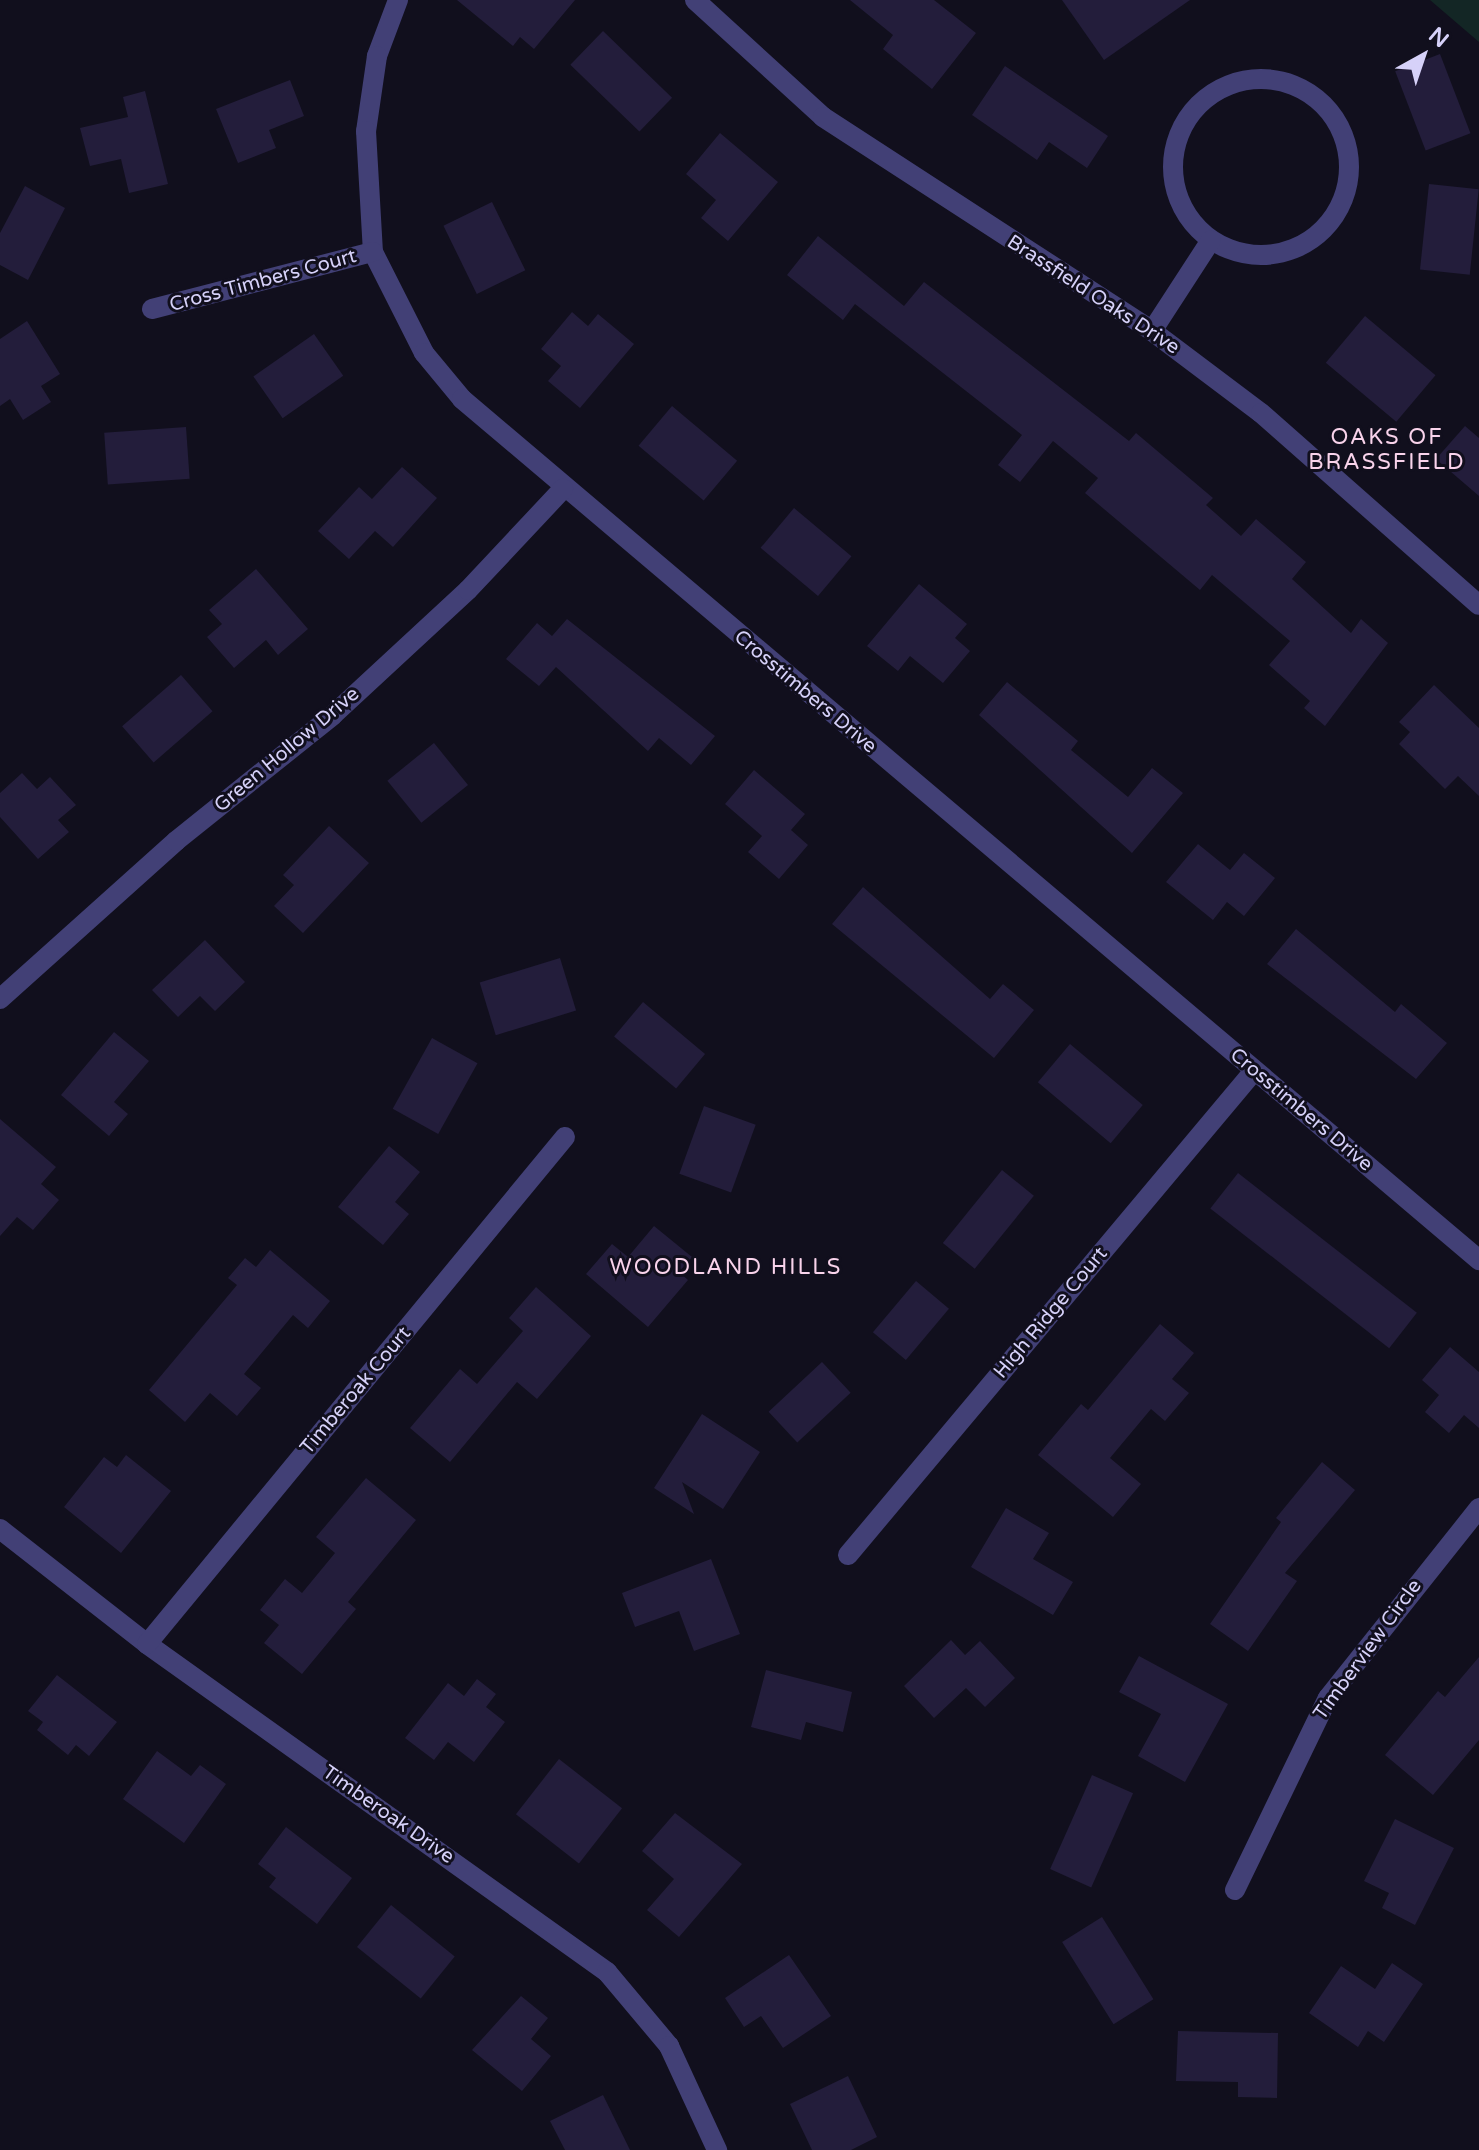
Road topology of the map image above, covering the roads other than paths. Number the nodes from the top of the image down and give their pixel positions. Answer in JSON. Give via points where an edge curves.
{"nodes":[{"id":1,"x":398,"y":0,"type":"edge"},
{"id":2,"x":695,"y":0,"type":"edge"},
{"id":3,"x":1211,"y":240,"type":"junction"},
{"id":4,"x":373,"y":252,"type":"junction"},
{"id":5,"x":152,"y":309,"type":"dead end"},
{"id":6,"x":1152,"y":331,"type":"junction"},
{"id":7,"x":563,"y":489,"type":"junction"},
{"id":8,"x":1479,"y":605,"type":"edge"},
{"id":9,"x":0,"y":999,"type":"edge"},
{"id":10,"x":1254,"y":1071,"type":"junction"},
{"id":11,"x":565,"y":1137,"type":"dead end"},
{"id":12,"x":1479,"y":1260,"type":"edge"},
{"id":13,"x":1479,"y":1508,"type":"edge"},
{"id":14,"x":0,"y":1529,"type":"edge"},
{"id":15,"x":848,"y":1555,"type":"dead end"},
{"id":16,"x":147,"y":1644,"type":"junction"},
{"id":17,"x":1235,"y":1890,"type":"dead end"},
{"id":18,"x":717,"y":2150,"type":"edge"}],
"edges":[{"from":1,"to":4,"type":"street","name":"Crosstimbers Drive","via":[[377,56],[366,131]]},
{"from":2,"to":6,"type":"street","name":"Brassfield Oaks Drive","via":[[823,117]]},
{"from":3,"to":3,"type":"street","via":[[1267,255],[1308,241],[1339,210],[1348,153],[1320,102],[1271,79],[1245,81],[1199,104],[1175,149],[1174,175],[1192,222]]},
{"from":3,"to":6,"type":"street"},
{"from":4,"to":5,"type":"street","name":"Cross Timbers Court"},
{"from":4,"to":7,"type":"street","name":"Crosstimbers Drive","via":[[424,353],[471,409]]},
{"from":6,"to":8,"type":"street","name":"Brassfield Oaks Drive","via":[[1368,500]]},
{"from":7,"to":9,"type":"street","name":"Green Hollow Drive","via":[[468,590],[333,715],[176,841]]},
{"from":7,"to":10,"type":"street","name":"Crosstimbers Drive"},
{"from":10,"to":12,"type":"street","name":"Crosstimbers Drive"},
{"from":10,"to":15,"type":"street","name":"High Ridge Court"},
{"from":11,"to":16,"type":"street","name":"Timberoak Court"},
{"from":13,"to":17,"type":"street","name":"Timberview Circle","via":[[1328,1698]]},
{"from":14,"to":16,"type":"street","name":"Timberoak Drive"},
{"from":16,"to":18,"type":"street","name":"Timberoak Drive","via":[[607,1972],[669,2046]]}]}
